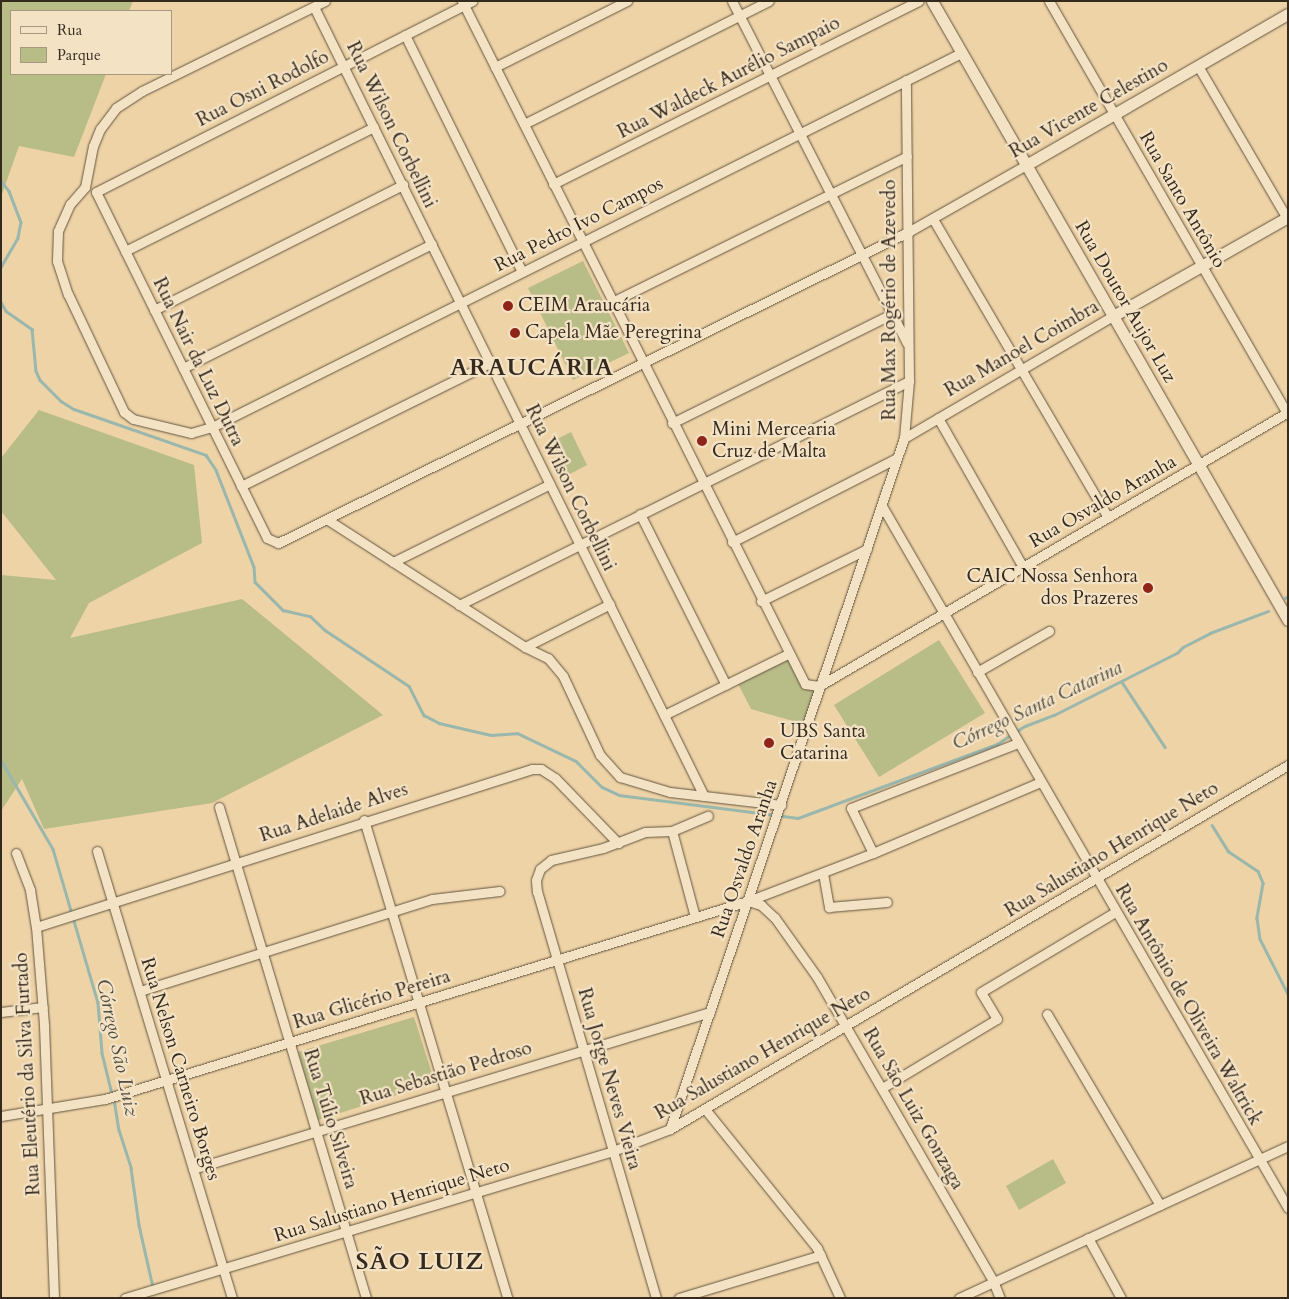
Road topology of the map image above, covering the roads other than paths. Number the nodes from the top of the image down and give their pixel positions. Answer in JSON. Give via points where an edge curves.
{"nodes":[{"id":1,"x":325,"y":1,"type":"edge"},
{"id":2,"x":627,"y":1,"type":"edge"},
{"id":3,"x":732,"y":1,"type":"edge"},
{"id":4,"x":769,"y":1,"type":"edge"},
{"id":5,"x":919,"y":1,"type":"edge"},
{"id":6,"x":1049,"y":1,"type":"edge"},
{"id":7,"x":466,"y":2,"type":"edge"},
{"id":8,"x":936,"y":3,"type":"edge"},
{"id":9,"x":314,"y":7,"type":"junction"},
{"id":10,"x":1288,"y":14,"type":"edge"},
{"id":11,"x":740,"y":16,"type":"junction"},
{"id":12,"x":405,"y":35,"type":"junction"},
{"id":13,"x":961,"y":53,"type":"junction"},
{"id":14,"x":344,"y":66,"type":"junction"},
{"id":15,"x":1198,"y":66,"type":"junction"},
{"id":16,"x":495,"y":67,"type":"junction"},
{"id":17,"x":770,"y":75,"type":"junction"},
{"id":18,"x":906,"y":80,"type":"junction"},
{"id":19,"x":1114,"y":114,"type":"junction"},
{"id":20,"x":524,"y":124,"type":"junction"},
{"id":21,"x":374,"y":127,"type":"junction"},
{"id":22,"x":800,"y":133,"type":"junction"},
{"id":23,"x":907,"y":156,"type":"junction"},
{"id":24,"x":1026,"y":165,"type":"junction"},
{"id":25,"x":553,"y":184,"type":"junction"},
{"id":26,"x":403,"y":185,"type":"junction"},
{"id":27,"x":85,"y":187,"type":"junction"},
{"id":28,"x":96,"y":192,"type":"junction"},
{"id":29,"x":831,"y":194,"type":"junction"},
{"id":30,"x":1287,"y":218,"type":"edge"},
{"id":31,"x":933,"y":219,"type":"junction"},
{"id":32,"x":908,"y":232,"type":"junction"},
{"id":33,"x":582,"y":242,"type":"junction"},
{"id":34,"x":432,"y":244,"type":"junction"},
{"id":35,"x":125,"y":251,"type":"junction"},
{"id":36,"x":862,"y":255,"type":"junction"},
{"id":37,"x":1202,"y":266,"type":"junction"},
{"id":38,"x":522,"y":272,"type":"junction"},
{"id":39,"x":612,"y":302,"type":"junction"},
{"id":40,"x":461,"y":303,"type":"junction"},
{"id":41,"x":154,"y":310,"type":"junction"},
{"id":42,"x":892,"y":314,"type":"junction"},
{"id":43,"x":1113,"y":316,"type":"junction"},
{"id":44,"x":908,"y":345,"type":"junction"},
{"id":45,"x":490,"y":363,"type":"junction"},
{"id":46,"x":643,"y":364,"type":"junction"},
{"id":47,"x":183,"y":368,"type":"junction"},
{"id":48,"x":1022,"y":370,"type":"junction"},
{"id":49,"x":909,"y":381,"type":"junction"},
{"id":50,"x":1287,"y":414,"type":"edge"},
{"id":51,"x":938,"y":418,"type":"junction"},
{"id":52,"x":672,"y":423,"type":"junction"},
{"id":53,"x":521,"y":424,"type":"junction"},
{"id":54,"x":212,"y":427,"type":"junction"},
{"id":55,"x":904,"y":438,"type":"junction"},
{"id":56,"x":897,"y":458,"type":"junction"},
{"id":57,"x":1198,"y":465,"type":"junction"},
{"id":58,"x":550,"y":484,"type":"junction"},
{"id":59,"x":703,"y":484,"type":"junction"},
{"id":60,"x":241,"y":486,"type":"junction"},
{"id":61,"x":882,"y":506,"type":"junction"},
{"id":62,"x":640,"y":514,"type":"junction"},
{"id":63,"x":1108,"y":517,"type":"junction"},
{"id":64,"x":328,"y":520,"type":"junction"},
{"id":65,"x":732,"y":542,"type":"junction"},
{"id":66,"x":274,"y":543,"type":"joint"},
{"id":67,"x":580,"y":544,"type":"junction"},
{"id":68,"x":867,"y":549,"type":"junction"},
{"id":69,"x":393,"y":562,"type":"junction"},
{"id":70,"x":1023,"y":567,"type":"junction"},
{"id":71,"x":761,"y":601,"type":"junction"},
{"id":72,"x":459,"y":604,"type":"junction"},
{"id":73,"x":610,"y":604,"type":"junction"},
{"id":74,"x":944,"y":614,"type":"junction"},
{"id":75,"x":1288,"y":620,"type":"edge"},
{"id":76,"x":1049,"y":631,"type":"dead end"},
{"id":77,"x":525,"y":647,"type":"junction"},
{"id":78,"x":788,"y":654,"type":"junction"},
{"id":79,"x":977,"y":672,"type":"junction"},
{"id":80,"x":726,"y":685,"type":"junction"},
{"id":81,"x":820,"y":686,"type":"junction"},
{"id":82,"x":664,"y":715,"type":"junction"},
{"id":83,"x":1017,"y":741,"type":"junction"},
{"id":84,"x":1288,"y":765,"type":"edge"},
{"id":85,"x":1040,"y":782,"type":"junction"},
{"id":86,"x":704,"y":796,"type":"junction"},
{"id":87,"x":219,"y":807,"type":"dead end"},
{"id":88,"x":780,"y":807,"type":"junction"},
{"id":89,"x":708,"y":816,"type":"dead end"},
{"id":90,"x":364,"y":820,"type":"junction"},
{"id":91,"x":672,"y":831,"type":"junction"},
{"id":92,"x":618,"y":843,"type":"junction"},
{"id":93,"x":97,"y":850,"type":"dead end"},
{"id":94,"x":16,"y":853,"type":"dead end"},
{"id":95,"x":873,"y":853,"type":"junction"},
{"id":96,"x":236,"y":862,"type":"junction"},
{"id":97,"x":823,"y":873,"type":"junction"},
{"id":98,"x":1096,"y":878,"type":"junction"},
{"id":99,"x":500,"y":891,"type":"dead end"},
{"id":100,"x":748,"y":901,"type":"junction"},
{"id":101,"x":112,"y":902,"type":"junction"},
{"id":102,"x":887,"y":902,"type":"dead end"},
{"id":103,"x":392,"y":912,"type":"junction"},
{"id":104,"x":1116,"y":912,"type":"junction"},
{"id":105,"x":694,"y":918,"type":"junction"},
{"id":106,"x":36,"y":927,"type":"junction"},
{"id":107,"x":263,"y":953,"type":"junction"},
{"id":108,"x":557,"y":960,"type":"junction"},
{"id":109,"x":140,"y":991,"type":"junction"},
{"id":110,"x":419,"y":1002,"type":"junction"},
{"id":111,"x":43,"y":1007,"type":"junction"},
{"id":112,"x":1,"y":1012,"type":"edge"},
{"id":113,"x":710,"y":1012,"type":"junction"},
{"id":114,"x":1047,"y":1014,"type":"dead end"},
{"id":115,"x":846,"y":1026,"type":"junction"},
{"id":116,"x":290,"y":1042,"type":"junction"},
{"id":117,"x":583,"y":1048,"type":"junction"},
{"id":118,"x":166,"y":1080,"type":"junction"},
{"id":119,"x":882,"y":1088,"type":"junction"},
{"id":120,"x":446,"y":1092,"type":"junction"},
{"id":121,"x":48,"y":1109,"type":"junction"},
{"id":122,"x":705,"y":1109,"type":"junction"},
{"id":123,"x":1,"y":1116,"type":"edge"},
{"id":124,"x":670,"y":1129,"type":"junction"},
{"id":125,"x":317,"y":1132,"type":"junction"},
{"id":126,"x":1288,"y":1146,"type":"edge"},
{"id":127,"x":613,"y":1151,"type":"junction"},
{"id":128,"x":1260,"y":1159,"type":"junction"},
{"id":129,"x":193,"y":1170,"type":"junction"},
{"id":130,"x":476,"y":1193,"type":"junction"},
{"id":131,"x":1160,"y":1205,"type":"junction"},
{"id":132,"x":1288,"y":1208,"type":"edge"},
{"id":133,"x":347,"y":1232,"type":"junction"},
{"id":134,"x":1088,"y":1238,"type":"junction"},
{"id":135,"x":821,"y":1255,"type":"junction"},
{"id":136,"x":223,"y":1269,"type":"junction"},
{"id":137,"x":994,"y":1281,"type":"junction"},
{"id":138,"x":146,"y":1294,"type":"edge"},
{"id":139,"x":54,"y":1298,"type":"edge"},
{"id":140,"x":124,"y":1298,"type":"edge"},
{"id":141,"x":232,"y":1298,"type":"edge"},
{"id":142,"x":366,"y":1298,"type":"edge"},
{"id":143,"x":507,"y":1298,"type":"edge"},
{"id":144,"x":656,"y":1298,"type":"edge"},
{"id":145,"x":679,"y":1298,"type":"edge"},
{"id":146,"x":840,"y":1298,"type":"edge"},
{"id":147,"x":959,"y":1298,"type":"edge"},
{"id":148,"x":1000,"y":1298,"type":"edge"},
{"id":149,"x":1121,"y":1298,"type":"edge"}],
"edges":[{"from":1,"to":9,"type":"street"},
{"from":2,"to":16,"type":"street"},
{"from":3,"to":11,"type":"street"},
{"from":4,"to":11,"type":"street"},
{"from":5,"to":17,"type":"street","name":"Rua Waldeck Aurélio Sampaio"},
{"from":6,"to":19,"type":"street","name":"Rua Santo Antônio"},
{"from":7,"to":12,"type":"street","name":"Rua Osni Rodolfo"},
{"from":7,"to":16,"type":"street"},
{"from":8,"to":13,"type":"street","name":"Rua Doutor Aujor Luz"},
{"from":9,"to":14,"type":"street","name":"Rua Wilson Corbellini"},
{"from":9,"to":27,"type":"street","via":[[142,91],[116,108],[100,129],[93,146]]},
{"from":10,"to":15,"type":"street","name":"Rua Vicente Celestino"},
{"from":11,"to":17,"type":"street"},
{"from":11,"to":20,"type":"street"},
{"from":12,"to":14,"type":"street","name":"Rua Osni Rodolfo"},
{"from":12,"to":38,"type":"street"},
{"from":13,"to":18,"type":"street","name":"Rua Pedro Ivo Campos"},
{"from":13,"to":24,"type":"street","name":"Rua Doutor Aujor Luz"},
{"from":14,"to":21,"type":"street","name":"Rua Wilson Corbellini"},
{"from":14,"to":28,"type":"street","name":"Rua Osni Rodolfo"},
{"from":15,"to":19,"type":"street","name":"Rua Vicente Celestino"},
{"from":15,"to":30,"type":"street"},
{"from":16,"to":20,"type":"street"},
{"from":17,"to":22,"type":"street"},
{"from":17,"to":25,"type":"street","name":"Rua Waldeck Aurélio Sampaio"},
{"from":18,"to":22,"type":"street","name":"Rua Pedro Ivo Campos"},
{"from":18,"to":23,"type":"street","name":"Rua Max Rogério de Azevedo"},
{"from":19,"to":24,"type":"street","name":"Rua Vicente Celestino"},
{"from":19,"to":37,"type":"street","name":"Rua Santo Antônio"},
{"from":20,"to":25,"type":"street"},
{"from":21,"to":26,"type":"street","name":"Rua Wilson Corbellini"},
{"from":21,"to":35,"type":"street"},
{"from":22,"to":29,"type":"street"},
{"from":22,"to":33,"type":"street","name":"Rua Pedro Ivo Campos"},
{"from":23,"to":29,"type":"street"},
{"from":23,"to":32,"type":"street","name":"Rua Max Rogério de Azevedo"},
{"from":24,"to":31,"type":"street","name":"Rua Vicente Celestino"},
{"from":24,"to":43,"type":"street","name":"Rua Doutor Aujor Luz"},
{"from":25,"to":33,"type":"street"},
{"from":26,"to":34,"type":"street","name":"Rua Wilson Corbellini"},
{"from":26,"to":41,"type":"street"},
{"from":27,"to":28,"type":"street"},
{"from":27,"to":54,"type":"street","name":"Rua Pedro Ivo Campos","via":[[63,216],[58,231],[57,261],[68,294],[124,412],[133,419],[191,433]]},
{"from":28,"to":35,"type":"street","name":"Rua Nair da Luz Dutra"},
{"from":29,"to":36,"type":"street"},
{"from":29,"to":39,"type":"street"},
{"from":30,"to":37,"type":"street","name":"Rua Manoel Coimbra"},
{"from":31,"to":32,"type":"street","name":"Rua Vicente Celestino"},
{"from":31,"to":48,"type":"street"},
{"from":32,"to":36,"type":"street","name":"Rua Vicente Celestino"},
{"from":32,"to":44,"type":"street","name":"Rua Max Rogério de Azevedo"},
{"from":33,"to":38,"type":"street","name":"Rua Pedro Ivo Campos"},
{"from":33,"to":39,"type":"street"},
{"from":34,"to":40,"type":"street","name":"Rua Wilson Corbellini"},
{"from":34,"to":47,"type":"street"},
{"from":35,"to":41,"type":"street","name":"Rua Nair da Luz Dutra"},
{"from":36,"to":42,"type":"street"},
{"from":36,"to":46,"type":"street","name":"Rua Vicente Celestino"},
{"from":37,"to":43,"type":"street","name":"Rua Manoel Coimbra"},
{"from":37,"to":50,"type":"street","name":"Rua Santo Antônio"},
{"from":38,"to":40,"type":"street","name":"Rua Pedro Ivo Campos"},
{"from":39,"to":46,"type":"street"},
{"from":40,"to":45,"type":"street","name":"Rua Wilson Corbellini"},
{"from":40,"to":54,"type":"street","name":"Rua Pedro Ivo Campos"},
{"from":41,"to":47,"type":"street","name":"Rua Nair da Luz Dutra"},
{"from":42,"to":44,"type":"street"},
{"from":42,"to":52,"type":"street"},
{"from":43,"to":48,"type":"street","name":"Rua Manoel Coimbra"},
{"from":43,"to":57,"type":"street","name":"Rua Doutor Aujor Luz"},
{"from":44,"to":49,"type":"street","name":"Rua Max Rogério de Azevedo"},
{"from":45,"to":53,"type":"street","name":"Rua Wilson Corbellini"},
{"from":45,"to":60,"type":"street"},
{"from":46,"to":52,"type":"street"},
{"from":46,"to":53,"type":"street","name":"Rua Vicente Celestino"},
{"from":47,"to":54,"type":"street","name":"Rua Nair da Luz Dutra"},
{"from":48,"to":51,"type":"street","name":"Rua Manoel Coimbra"},
{"from":48,"to":63,"type":"street"},
{"from":49,"to":55,"type":"street","name":"Rua Max Rogério de Azevedo"},
{"from":49,"to":59,"type":"street"},
{"from":50,"to":57,"type":"street","name":"Rua Osvaldo Aranha"},
{"from":51,"to":55,"type":"street","name":"Rua Manoel Coimbra"},
{"from":51,"to":70,"type":"street"},
{"from":52,"to":59,"type":"street"},
{"from":53,"to":58,"type":"street","name":"Rua Wilson Corbellini"},
{"from":53,"to":64,"type":"street","name":"Rua Vicente Celestino"},
{"from":54,"to":60,"type":"street","name":"Rua Nair da Luz Dutra"},
{"from":55,"to":56,"type":"street","name":"Rua Max Rogério de Azevedo"},
{"from":56,"to":61,"type":"street","name":"Rua Max Rogério de Azevedo"},
{"from":56,"to":65,"type":"street"},
{"from":57,"to":63,"type":"street","name":"Rua Osvaldo Aranha"},
{"from":57,"to":75,"type":"street","name":"Rua Doutor Aujor Luz"},
{"from":58,"to":67,"type":"street","name":"Rua Wilson Corbellini"},
{"from":58,"to":69,"type":"street"},
{"from":59,"to":62,"type":"street"},
{"from":59,"to":65,"type":"street"},
{"from":60,"to":66,"type":"street","name":"Rua Nair da Luz Dutra","via":[[266,538]]},
{"from":61,"to":68,"type":"street","name":"Rua Max Rogério de Azevedo"},
{"from":61,"to":74,"type":"street","name":"Rua Antônio de Oliveira Waltrick"},
{"from":62,"to":67,"type":"street"},
{"from":62,"to":80,"type":"street"},
{"from":63,"to":70,"type":"street","name":"Rua Osvaldo Aranha"},
{"from":64,"to":66,"type":"street","name":"Rua Vicente Celestino","via":[[283,542]]},
{"from":64,"to":69,"type":"street"},
{"from":65,"to":71,"type":"street"},
{"from":67,"to":72,"type":"street"},
{"from":67,"to":73,"type":"street","name":"Rua Wilson Corbellini"},
{"from":68,"to":71,"type":"street"},
{"from":68,"to":81,"type":"street","name":"Rua Max Rogério de Azevedo"},
{"from":69,"to":72,"type":"street"},
{"from":70,"to":74,"type":"street","name":"Rua Osvaldo Aranha"},
{"from":71,"to":78,"type":"street"},
{"from":72,"to":77,"type":"street"},
{"from":73,"to":77,"type":"street"},
{"from":73,"to":82,"type":"street","name":"Rua Wilson Corbellini"},
{"from":74,"to":79,"type":"street","name":"Rua Antônio de Oliveira Waltrick"},
{"from":74,"to":81,"type":"street","name":"Rua Osvaldo Aranha"},
{"from":76,"to":79,"type":"street"},
{"from":77,"to":86,"type":"street","via":[[548,658],[556,666],[608,768],[620,777],[648,788]]},
{"from":78,"to":80,"type":"street"},
{"from":78,"to":81,"type":"street","via":[[805,684]]},
{"from":79,"to":83,"type":"street","name":"Rua Antônio de Oliveira Waltrick"},
{"from":80,"to":82,"type":"street"},
{"from":81,"to":88,"type":"street","name":"Rua Osvaldo Aranha"},
{"from":82,"to":86,"type":"street","name":"Rua Wilson Corbellini"},
{"from":83,"to":85,"type":"street","name":"Rua Antônio de Oliveira Waltrick"},
{"from":83,"to":95,"type":"street","via":[[851,808]]},
{"from":84,"to":98,"type":"street","name":"Rua Salustiano Henrique Neto"},
{"from":85,"to":95,"type":"street","name":"Rua Glicério Pereira"},
{"from":85,"to":98,"type":"street","name":"Rua Antônio de Oliveira Waltrick"},
{"from":86,"to":88,"type":"street"},
{"from":87,"to":96,"type":"street","name":"Rua Túlio Silveira"},
{"from":88,"to":100,"type":"street","name":"Rua Osvaldo Aranha"},
{"from":89,"to":91,"type":"street"},
{"from":90,"to":92,"type":"street","name":"Rua Adelaide Alves","via":[[511,773],[541,769],[555,778]]},
{"from":90,"to":96,"type":"street","name":"Rua Adelaide Alves"},
{"from":90,"to":103,"type":"street"},
{"from":91,"to":92,"type":"street","via":[[645,832]]},
{"from":91,"to":105,"type":"street"},
{"from":92,"to":108,"type":"street","name":"Rua Jorge Neves Vieira","via":[[556,858],[540,869],[537,892]]},
{"from":93,"to":101,"type":"street","name":"Rua Nelson Carneiro Borges"},
{"from":94,"to":106,"type":"street","name":"Rua Eleutério da Silva Furtado","via":[[30,890]]},
{"from":95,"to":97,"type":"street","name":"Rua Glicério Pereira"},
{"from":96,"to":101,"type":"street","name":"Rua Adelaide Alves"},
{"from":96,"to":107,"type":"street","name":"Rua Túlio Silveira"},
{"from":97,"to":100,"type":"street","name":"Rua Glicério Pereira"},
{"from":97,"to":102,"type":"street","via":[[829,907]]},
{"from":98,"to":104,"type":"street","name":"Rua Antônio de Oliveira Waltrick"},
{"from":98,"to":115,"type":"street","name":"Rua Salustiano Henrique Neto"},
{"from":99,"to":103,"type":"street","via":[[439,898]]},
{"from":100,"to":105,"type":"street","name":"Rua Glicério Pereira"},
{"from":100,"to":113,"type":"street","name":"Rua Osvaldo Aranha"},
{"from":100,"to":115,"type":"street","name":"Rua São Luiz Gonzaga","via":[[761,905],[775,918],[806,960]]},
{"from":101,"to":106,"type":"street","name":"Rua Adelaide Alves"},
{"from":101,"to":109,"type":"street","name":"Rua Nelson Carneiro Borges"},
{"from":103,"to":107,"type":"street"},
{"from":103,"to":110,"type":"street"},
{"from":104,"to":119,"type":"street","via":[[981,992],[997,1019]]},
{"from":104,"to":128,"type":"street","name":"Rua Antônio de Oliveira Waltrick"},
{"from":105,"to":108,"type":"street","name":"Rua Glicério Pereira"},
{"from":106,"to":111,"type":"street","name":"Rua Eleutério da Silva Furtado"},
{"from":107,"to":109,"type":"street"},
{"from":107,"to":116,"type":"street","name":"Rua Túlio Silveira"},
{"from":108,"to":110,"type":"street","name":"Rua Glicério Pereira"},
{"from":108,"to":117,"type":"street","name":"Rua Jorge Neves Vieira"},
{"from":109,"to":118,"type":"street","name":"Rua Nelson Carneiro Borges"},
{"from":110,"to":116,"type":"street","name":"Rua Glicério Pereira"},
{"from":110,"to":120,"type":"street"},
{"from":111,"to":112,"type":"street"},
{"from":111,"to":121,"type":"street","name":"Rua Eleutério da Silva Furtado"},
{"from":113,"to":117,"type":"street","name":"Rua Sebastião Pedroso"},
{"from":113,"to":124,"type":"street","name":"Rua Osvaldo Aranha"},
{"from":114,"to":131,"type":"street"},
{"from":115,"to":119,"type":"street","name":"Rua São Luiz Gonzaga"},
{"from":115,"to":122,"type":"street","name":"Rua Salustiano Henrique Neto"},
{"from":116,"to":118,"type":"street","name":"Rua Glicério Pereira"},
{"from":116,"to":125,"type":"street","name":"Rua Túlio Silveira"},
{"from":117,"to":120,"type":"street","name":"Rua Sebastião Pedroso"},
{"from":117,"to":127,"type":"street","name":"Rua Jorge Neves Vieira"},
{"from":118,"to":121,"type":"street","name":"Rua Glicério Pereira","via":[[105,1099]]},
{"from":118,"to":129,"type":"street","name":"Rua Nelson Carneiro Borges"},
{"from":119,"to":137,"type":"street","name":"Rua São Luiz Gonzaga"},
{"from":120,"to":125,"type":"street","name":"Rua Sebastião Pedroso"},
{"from":120,"to":130,"type":"street"},
{"from":121,"to":123,"type":"street","name":"Rua Glicério Pereira"},
{"from":121,"to":139,"type":"street","name":"Rua Eleutério da Silva Furtado"},
{"from":122,"to":124,"type":"street","name":"Rua Salustiano Henrique Neto"},
{"from":122,"to":135,"type":"street"},
{"from":124,"to":127,"type":"street","name":"Rua Salustiano Henrique Neto"},
{"from":125,"to":129,"type":"street","name":"Rua Sebastião Pedroso"},
{"from":125,"to":133,"type":"street","name":"Rua Túlio Silveira"},
{"from":126,"to":128,"type":"street"},
{"from":127,"to":130,"type":"street","name":"Rua Salustiano Henrique Neto"},
{"from":127,"to":144,"type":"street","name":"Rua Jorge Neves Vieira"},
{"from":128,"to":131,"type":"street"},
{"from":128,"to":132,"type":"street","name":"Rua Antônio de Oliveira Waltrick"},
{"from":129,"to":136,"type":"street","name":"Rua Nelson Carneiro Borges"},
{"from":130,"to":133,"type":"street","name":"Rua Salustiano Henrique Neto"},
{"from":130,"to":143,"type":"street"},
{"from":131,"to":134,"type":"street"},
{"from":133,"to":136,"type":"street","name":"Rua Salustiano Henrique Neto"},
{"from":133,"to":142,"type":"street","name":"Rua Túlio Silveira"},
{"from":134,"to":137,"type":"street"},
{"from":134,"to":149,"type":"street"},
{"from":135,"to":145,"type":"street"},
{"from":135,"to":146,"type":"street"},
{"from":136,"to":138,"type":"street","name":"Rua Salustiano Henrique Neto"},
{"from":136,"to":141,"type":"street","name":"Rua Nelson Carneiro Borges"},
{"from":137,"to":147,"type":"street"},
{"from":137,"to":148,"type":"street","name":"Rua São Luiz Gonzaga"},
{"from":138,"to":140,"type":"street","name":"Rua Salustiano Henrique Neto"}]}
